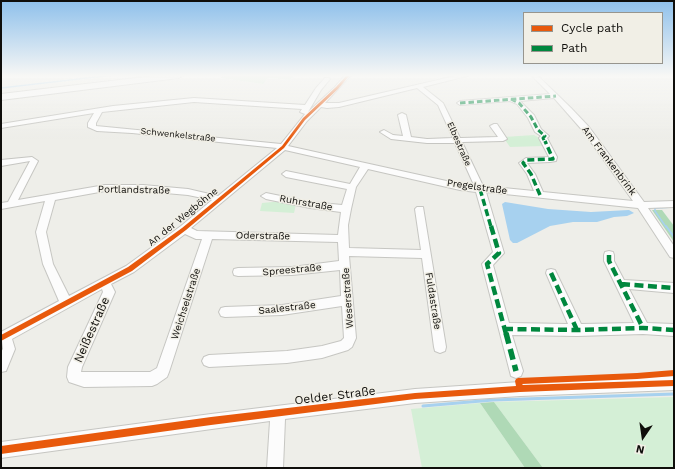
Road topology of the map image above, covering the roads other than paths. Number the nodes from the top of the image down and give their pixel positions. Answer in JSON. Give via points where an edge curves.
{"nodes":[{"id":1,"x":313,"y":97,"type":"edge"},
{"id":2,"x":318,"y":97,"type":"edge"},
{"id":3,"x":328,"y":97,"type":"edge"},
{"id":4,"x":373,"y":97,"type":"edge"},
{"id":5,"x":432,"y":97,"type":"edge"},
{"id":6,"x":548,"y":97,"type":"edge"},
{"id":7,"x":557,"y":97,"type":"edge"},
{"id":8,"x":521,"y":100,"type":"junction"},
{"id":9,"x":460,"y":103,"type":"dead end"},
{"id":10,"x":321,"y":104,"type":"junction"},
{"id":11,"x":307,"y":107,"type":"junction"},
{"id":12,"x":99,"y":110,"type":"junction"},
{"id":13,"x":402,"y":115,"type":"dead end"},
{"id":14,"x":304,"y":119,"type":"junction"},
{"id":15,"x":1,"y":126,"type":"edge"},
{"id":16,"x":494,"y":126,"type":"dead end"},
{"id":17,"x":384,"y":132,"type":"dead end"},
{"id":18,"x":408,"y":139,"type":"junction"},
{"id":19,"x":458,"y":140,"type":"junction"},
{"id":20,"x":283,"y":147,"type":"junction"},
{"id":21,"x":1,"y":163,"type":"edge"},
{"id":22,"x":366,"y":165,"type":"junction"},
{"id":23,"x":286,"y":174,"type":"dead end"},
{"id":24,"x":352,"y":187,"type":"junction"},
{"id":25,"x":480,"y":189,"type":"junction"},
{"id":26,"x":540,"y":195,"type":"junction"},
{"id":27,"x":266,"y":196,"type":"dead end"},
{"id":28,"x":51,"y":197,"type":"junction"},
{"id":29,"x":220,"y":199,"type":"junction"},
{"id":30,"x":11,"y":204,"type":"junction"},
{"id":31,"x":674,"y":204,"type":"edge"},
{"id":32,"x":641,"y":205,"type":"junction"},
{"id":33,"x":1,"y":206,"type":"edge"},
{"id":34,"x":346,"y":209,"type":"junction"},
{"id":35,"x":420,"y":209,"type":"dead end"},
{"id":36,"x":184,"y":229,"type":"junction"},
{"id":37,"x":208,"y":236,"type":"junction"},
{"id":38,"x":343,"y":239,"type":"junction"},
{"id":39,"x":344,"y":252,"type":"junction"},
{"id":40,"x":426,"y":254,"type":"junction"},
{"id":41,"x":674,"y":254,"type":"edge"},
{"id":42,"x":609,"y":255,"type":"dead end"},
{"id":43,"x":346,"y":265,"type":"junction"},
{"id":44,"x":238,"y":272,"type":"dead end"},
{"id":45,"x":551,"y":273,"type":"dead end"},
{"id":46,"x":105,"y":283,"type":"junction"},
{"id":47,"x":621,"y":284,"type":"junction"},
{"id":48,"x":674,"y":288,"type":"edge"},
{"id":49,"x":348,"y":300,"type":"junction"},
{"id":50,"x":66,"y":303,"type":"junction"},
{"id":51,"x":225,"y":312,"type":"dead end"},
{"id":52,"x":643,"y":328,"type":"junction"},
{"id":53,"x":504,"y":329,"type":"junction"},
{"id":54,"x":577,"y":330,"type":"junction"},
{"id":55,"x":674,"y":330,"type":"edge"},
{"id":56,"x":3,"y":338,"type":"edge"},
{"id":57,"x":440,"y":347,"type":"dead end"},
{"id":58,"x":209,"y":361,"type":"dead end"},
{"id":59,"x":1,"y":366,"type":"edge"},
{"id":60,"x":516,"y":371,"type":"dead end"},
{"id":61,"x":74,"y":377,"type":"joint"},
{"id":62,"x":674,"y":383,"type":"edge"},
{"id":63,"x":278,"y":413,"type":"junction"},
{"id":64,"x":1,"y":450,"type":"edge"},
{"id":65,"x":275,"y":468,"type":"edge"}],
"edges":[{"from":1,"to":11,"type":"street","name":"An der Wegböhne"},
{"from":2,"to":10,"type":"street","name":"An der Wegböhne","via":[[317,100]]},
{"from":3,"to":10,"type":"street","name":"An der Wegböhne"},
{"from":4,"to":10,"type":"street","via":[[339,105]]},
{"from":5,"to":19,"type":"street","name":"Elbestraße","via":[[441,104]]},
{"from":6,"to":8,"type":"street"},
{"from":7,"to":32,"type":"street","name":"Am Frankenbrink","via":[[586,129]]},
{"from":8,"to":9,"type":"street"},
{"from":8,"to":26,"type":"street","via":[[538,130],[536,133],[543,138],[553,159],[526,160],[523,163]]},
{"from":10,"to":14,"type":"street","name":"An der Wegböhne"},
{"from":11,"to":12,"type":"street","via":[[198,100]]},
{"from":11,"to":14,"type":"street","name":"An der Wegböhne","via":[[301,117]]},
{"from":12,"to":15,"type":"street"},
{"from":12,"to":20,"type":"street","name":"Schwenkelstraße","via":[[92,123],[92,127],[97,129]]},
{"from":13,"to":18,"type":"street"},
{"from":14,"to":20,"type":"street","name":"An der Wegböhne"},
{"from":16,"to":19,"type":"street","via":[[503,139]]},
{"from":17,"to":18,"type":"street","via":[[391,137]]},
{"from":18,"to":19,"type":"street"},
{"from":19,"to":25,"type":"street","name":"Elbestraße"},
{"from":20,"to":22,"type":"street","name":"Pregelstraße"},
{"from":20,"to":29,"type":"street","name":"An der Wegböhne"},
{"from":21,"to":30,"type":"street","via":[[26,159],[34,161]]},
{"from":22,"to":24,"type":"street","name":"Weserstraße"},
{"from":22,"to":25,"type":"street","name":"Pregelstraße","via":[[460,187]]},
{"from":23,"to":24,"type":"street"},
{"from":24,"to":34,"type":"street","name":"Weserstraße"},
{"from":25,"to":26,"type":"street","name":"Pregelstraße"},
{"from":25,"to":53,"type":"street","name":"Elbestraße","via":[[499,253],[487,264]]},
{"from":26,"to":32,"type":"street","name":"Pregelstraße"},
{"from":27,"to":34,"type":"street","name":"Ruhrstraße"},
{"from":28,"to":29,"type":"street","name":"Portlandstraße","via":[[97,189],[135,188],[188,192]]},
{"from":28,"to":30,"type":"street","name":"Portlandstraße"},
{"from":28,"to":50,"type":"street","via":[[41,232],[48,264]]},
{"from":29,"to":36,"type":"street","name":"An der Wegböhne"},
{"from":30,"to":33,"type":"street","name":"Portlandstraße"},
{"from":31,"to":32,"type":"street","name":"Pregelstraße"},
{"from":32,"to":41,"type":"street","name":"Am Frankenbrink"},
{"from":34,"to":38,"type":"street","name":"Weserstraße"},
{"from":35,"to":40,"type":"street","name":"Fuldastraße"},
{"from":36,"to":37,"type":"street","name":"Oderstraße","via":[[196,235]]},
{"from":36,"to":46,"type":"street","name":"An der Wegböhne","via":[[130,269]]},
{"from":37,"to":38,"type":"street","name":"Oderstraße"},
{"from":37,"to":61,"type":"street","name":"Weichselstraße","via":[[162,372],[152,379],[84,380]]},
{"from":38,"to":39,"type":"street","name":"Weserstraße"},
{"from":39,"to":40,"type":"street"},
{"from":39,"to":43,"type":"street","name":"Weserstraße"},
{"from":40,"to":57,"type":"street","name":"Fuldastraße"},
{"from":42,"to":47,"type":"street","via":[[609,261]]},
{"from":43,"to":44,"type":"street","name":"Spreestraße","via":[[292,271]]},
{"from":43,"to":49,"type":"street","name":"Weserstraße"},
{"from":45,"to":54,"type":"street"},
{"from":46,"to":50,"type":"street","name":"An der Wegböhne"},
{"from":46,"to":61,"type":"street","name":"Neißestraße","via":[[109,292],[75,367]]},
{"from":47,"to":48,"type":"street"},
{"from":47,"to":52,"type":"street"},
{"from":49,"to":51,"type":"street","name":"Saalestraße","via":[[282,310]]},
{"from":49,"to":58,"type":"street","name":"Weserstraße","via":[[350,338],[344,346],[322,352]]},
{"from":50,"to":56,"type":"street","name":"An der Wegböhne"},
{"from":52,"to":54,"type":"street"},
{"from":52,"to":55,"type":"street"},
{"from":53,"to":54,"type":"street"},
{"from":53,"to":60,"type":"street"},
{"from":56,"to":59,"type":"street","via":[[9,349]]},
{"from":62,"to":63,"type":"street","name":"Oelder Straße","via":[[415,396]]},
{"from":63,"to":64,"type":"street","name":"Oelder Straße"},
{"from":63,"to":65,"type":"street"}]}
